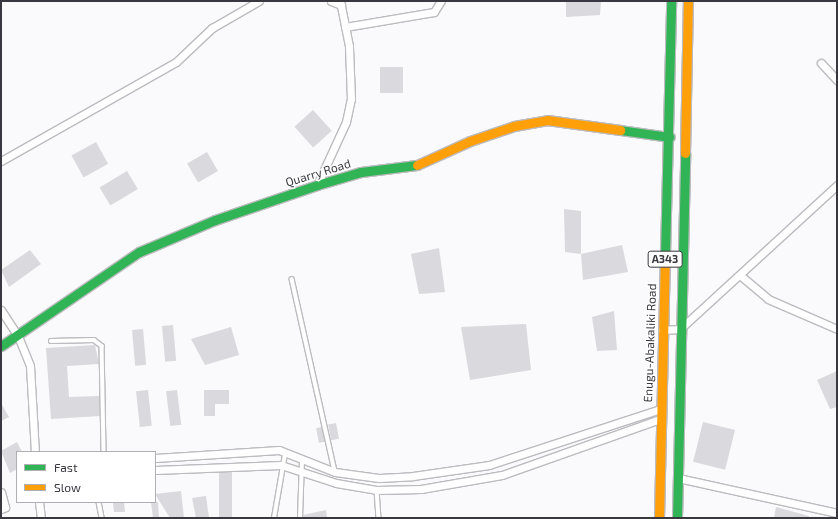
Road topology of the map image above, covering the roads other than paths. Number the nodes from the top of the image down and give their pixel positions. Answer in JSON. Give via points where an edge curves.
{"nodes":[{"id":1,"x":259,"y":1,"type":"edge"},
{"id":2,"x":331,"y":1,"type":"edge"},
{"id":3,"x":441,"y":1,"type":"edge"},
{"id":4,"x":671,"y":1,"type":"edge"},
{"id":5,"x":688,"y":1,"type":"edge"},
{"id":6,"x":341,"y":3,"type":"edge"},
{"id":7,"x":345,"y":27,"type":"junction"},
{"id":8,"x":821,"y":63,"type":"dead end"},
{"id":9,"x":837,"y":80,"type":"edge"},
{"id":10,"x":670,"y":137,"type":"junction"},
{"id":11,"x":1,"y":161,"type":"edge"},
{"id":12,"x":317,"y":185,"type":"junction"},
{"id":13,"x":837,"y":185,"type":"edge"},
{"id":14,"x":741,"y":276,"type":"junction"},
{"id":15,"x":292,"y":279,"type":"dead end"},
{"id":16,"x":1,"y":310,"type":"edge"},
{"id":17,"x":680,"y":329,"type":"junction"},
{"id":18,"x":837,"y":329,"type":"edge"},
{"id":19,"x":662,"y":330,"type":"junction"},
{"id":20,"x":18,"y":336,"type":"junction"},
{"id":21,"x":51,"y":341,"type":"dead end"},
{"id":22,"x":1,"y":346,"type":"edge"},
{"id":23,"x":660,"y":409,"type":"junction"},
{"id":24,"x":660,"y":419,"type":"junction"},
{"id":25,"x":35,"y":451,"type":"edge"},
{"id":26,"x":104,"y":451,"type":"edge"},
{"id":27,"x":285,"y":454,"type":"junction"},
{"id":28,"x":200,"y":455,"type":"junction"},
{"id":29,"x":156,"y":458,"type":"edge"},
{"id":30,"x":302,"y":460,"type":"junction"},
{"id":31,"x":281,"y":465,"type":"junction"},
{"id":32,"x":201,"y":468,"type":"junction"},
{"id":33,"x":156,"y":470,"type":"edge"},
{"id":34,"x":301,"y":471,"type":"junction"},
{"id":35,"x":335,"y":472,"type":"junction"},
{"id":36,"x":678,"y":478,"type":"junction"},
{"id":37,"x":376,"y":490,"type":"junction"},
{"id":38,"x":1,"y":492,"type":"edge"},
{"id":39,"x":39,"y":503,"type":"edge"},
{"id":40,"x":99,"y":503,"type":"edge"},
{"id":41,"x":1,"y":509,"type":"edge"},
{"id":42,"x":837,"y":514,"type":"edge"},
{"id":43,"x":41,"y":518,"type":"edge"},
{"id":44,"x":102,"y":518,"type":"edge"},
{"id":45,"x":274,"y":518,"type":"edge"},
{"id":46,"x":300,"y":518,"type":"edge"},
{"id":47,"x":379,"y":518,"type":"edge"},
{"id":48,"x":659,"y":518,"type":"edge"},
{"id":49,"x":677,"y":518,"type":"edge"}],
"edges":[{"from":1,"to":11,"type":"street","via":[[212,28],[176,62]]},
{"from":2,"to":6,"type":"street"},
{"from":3,"to":7,"type":"street","via":[[434,12]]},
{"from":4,"to":10,"type":"main road","name":"Enugu-Abakaliki Road","number":"A343"},
{"from":5,"to":17,"type":"main road","number":"A343"},
{"from":6,"to":7,"type":"street"},
{"from":7,"to":12,"type":"street","via":[[351,99],[346,122]]},
{"from":8,"to":9,"type":"street"},
{"from":10,"to":12,"type":"main road","name":"Quarry Road","via":[[548,120],[489,135],[420,165],[361,172]]},
{"from":10,"to":19,"type":"main road","name":"Enugu-Abakaliki Road","number":"A343"},
{"from":12,"to":20,"type":"main road","name":"Quarry Road","via":[[215,220],[138,252]]},
{"from":13,"to":14,"type":"street"},
{"from":14,"to":17,"type":"street"},
{"from":14,"to":18,"type":"street","via":[[768,299]]},
{"from":15,"to":35,"type":"lane"},
{"from":16,"to":20,"type":"street"},
{"from":17,"to":19,"type":"street"},
{"from":17,"to":36,"type":"main road","number":"A343"},
{"from":19,"to":23,"type":"main road","name":"Enugu-Abakaliki Road","number":"A343"},
{"from":20,"to":22,"type":"main road","name":"Quarry Road"},
{"from":20,"to":25,"type":"street","via":[[30,366]]},
{"from":21,"to":26,"type":"lane","via":[[94,340],[102,346]]},
{"from":23,"to":24,"type":"main road","name":"Enugu-Abakaliki Road","number":"A343"},
{"from":23,"to":35,"type":"street","via":[[489,465],[378,478]]},
{"from":24,"to":37,"type":"street","via":[[502,475],[421,489]]},
{"from":24,"to":48,"type":"main road","name":"Enugu-Abakaliki Road","number":"A343"},
{"from":27,"to":28,"type":"street","via":[[279,450]]},
{"from":27,"to":30,"type":"street"},
{"from":27,"to":31,"type":"lane"},
{"from":28,"to":29,"type":"street"},
{"from":28,"to":32,"type":"street"},
{"from":30,"to":34,"type":"lane"},
{"from":30,"to":35,"type":"street"},
{"from":31,"to":32,"type":"street"},
{"from":31,"to":34,"type":"street"},
{"from":31,"to":45,"type":"lane"},
{"from":32,"to":33,"type":"street"},
{"from":34,"to":37,"type":"street","via":[[336,483]]},
{"from":34,"to":46,"type":"lane"},
{"from":36,"to":42,"type":"street"},
{"from":36,"to":49,"type":"main road","number":"A343"},
{"from":37,"to":47,"type":"lane"},
{"from":38,"to":41,"type":"street","via":[[5,507]]},
{"from":39,"to":43,"type":"street"},
{"from":40,"to":44,"type":"lane"}]}
